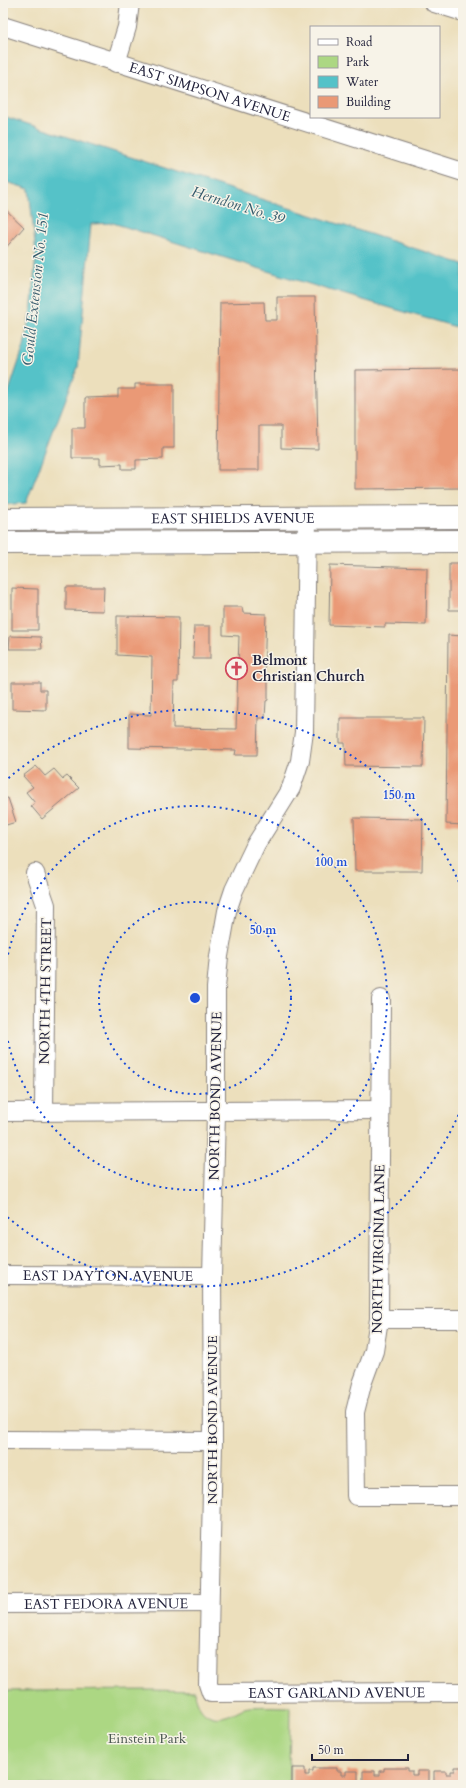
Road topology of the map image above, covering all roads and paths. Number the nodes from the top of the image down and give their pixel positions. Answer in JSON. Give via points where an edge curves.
{"nodes":[{"id":1,"x":130,"y":3,"type":"edge"},
{"id":2,"x":434,"y":3,"type":"edge"},
{"id":3,"x":463,"y":12,"type":"edge"},
{"id":4,"x":3,"y":26,"type":"edge"},
{"id":5,"x":116,"y":63,"type":"junction"},
{"id":6,"x":463,"y":172,"type":"edge"},
{"id":7,"x":463,"y":517,"type":"edge"},
{"id":8,"x":306,"y":518,"type":"junction"},
{"id":9,"x":3,"y":519,"type":"edge"},
{"id":10,"x":59,"y":519,"type":"junction"},
{"id":11,"x":3,"y":535,"type":"edge"},
{"id":12,"x":306,"y":541,"type":"junction"},
{"id":13,"x":463,"y":541,"type":"edge"},
{"id":14,"x":3,"y":543,"type":"edge"},
{"id":15,"x":35,"y":873,"type":"dead end"},
{"id":16,"x":381,"y":999,"type":"dead end"},
{"id":17,"x":380,"y":1110,"type":"junction"},
{"id":18,"x":3,"y":1112,"type":"edge"},
{"id":19,"x":44,"y":1112,"type":"junction"},
{"id":20,"x":216,"y":1112,"type":"junction"},
{"id":21,"x":3,"y":1275,"type":"edge"},
{"id":22,"x":212,"y":1276,"type":"junction"},
{"id":23,"x":379,"y":1319,"type":"junction"},
{"id":24,"x":463,"y":1319,"type":"edge"},
{"id":25,"x":3,"y":1440,"type":"edge"},
{"id":26,"x":213,"y":1440,"type":"junction"},
{"id":27,"x":463,"y":1496,"type":"edge"},
{"id":28,"x":3,"y":1604,"type":"edge"},
{"id":29,"x":209,"y":1604,"type":"junction"},
{"id":30,"x":463,"y":1692,"type":"edge"},
{"id":31,"x":211,"y":1693,"type":"joint"}],
"edges":[{"from":1,"to":5,"type":"street","via":[[127,27]]},
{"from":2,"to":3,"type":"street"},
{"from":4,"to":5,"type":"street","name":"EAST SIMPSON AVENUE"},
{"from":5,"to":6,"type":"street","name":"EAST SIMPSON AVENUE"},
{"from":7,"to":8,"type":"main road","name":"EAST SHIELDS AVENUE"},
{"from":8,"to":10,"type":"main road","name":"EAST SHIELDS AVENUE"},
{"from":8,"to":12,"type":"street","name":"NORTH BOND AVENUE"},
{"from":9,"to":10,"type":"main road","name":"EAST SHIELDS AVENUE"},
{"from":10,"to":11,"type":"main road","via":[[49,530],[14,531]]},
{"from":12,"to":13,"type":"main road","name":"EAST SHIELDS AVENUE"},
{"from":12,"to":14,"type":"main road","name":"EAST SHIELDS AVENUE"},
{"from":12,"to":20,"type":"street","name":"NORTH BOND AVENUE","via":[[304,732],[300,761],[291,788],[244,866],[227,911],[216,988]]},
{"from":15,"to":19,"type":"street","name":"NORTH 4TH STREET","via":[[46,905]]},
{"from":16,"to":17,"type":"street","name":"NORTH VIRGINIA LANE"},
{"from":17,"to":20,"type":"street"},
{"from":17,"to":23,"type":"street","name":"NORTH VIRGINIA LANE"},
{"from":18,"to":19,"type":"street"},
{"from":19,"to":20,"type":"street"},
{"from":20,"to":22,"type":"street","name":"NORTH BOND AVENUE"},
{"from":21,"to":22,"type":"street","name":"EAST DAYTON AVENUE"},
{"from":22,"to":26,"type":"street","name":"NORTH BOND AVENUE"},
{"from":23,"to":24,"type":"street"},
{"from":23,"to":27,"type":"street","name":"NORTH VIRGINIA LANE","via":[[374,1351],[355,1412],[356,1496]]},
{"from":25,"to":26,"type":"street"},
{"from":26,"to":29,"type":"street","name":"NORTH BOND AVENUE"},
{"from":28,"to":29,"type":"street","name":"EAST FEDORA AVENUE"},
{"from":29,"to":31,"type":"street","name":"NORTH BOND AVENUE","via":[[208,1684]]},
{"from":30,"to":31,"type":"street","name":"EAST GARLAND AVENUE"}]}
